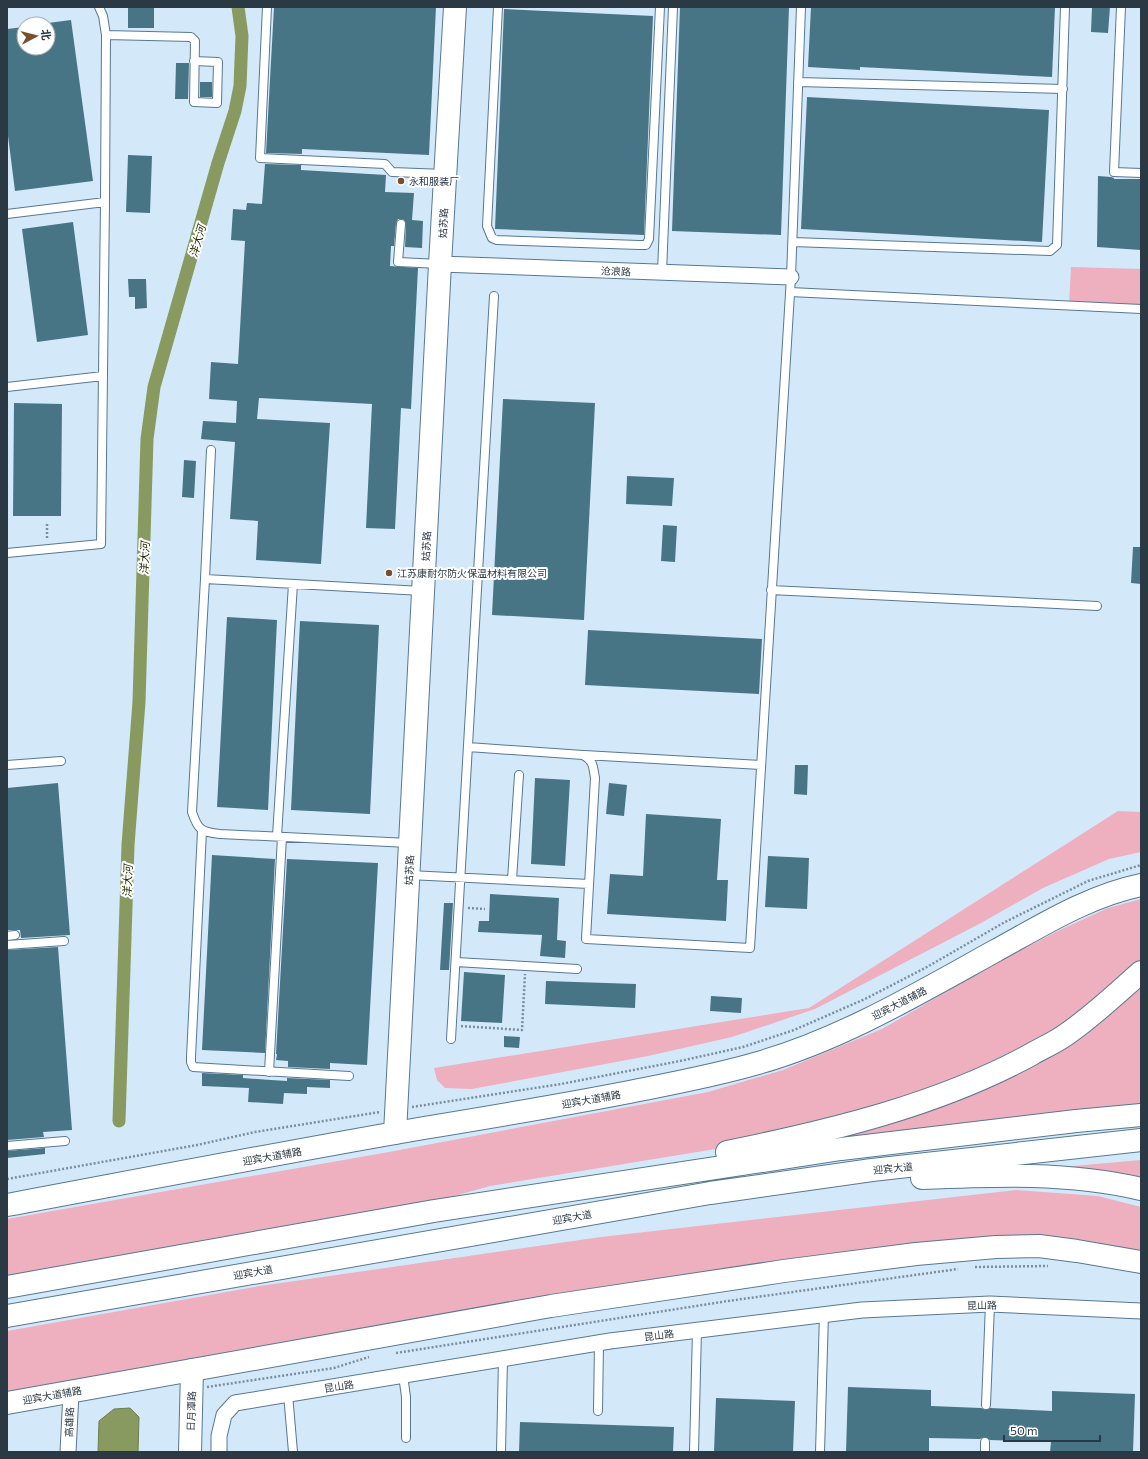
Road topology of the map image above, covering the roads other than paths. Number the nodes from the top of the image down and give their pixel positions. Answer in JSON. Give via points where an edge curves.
{"nodes":[{"id":1,"x":99,"y":7,"type":"edge"},
{"id":2,"x":267,"y":7,"type":"edge"},
{"id":3,"x":455,"y":7,"type":"edge"},
{"id":4,"x":498,"y":7,"type":"edge"},
{"id":5,"x":660,"y":7,"type":"edge"},
{"id":6,"x":673,"y":7,"type":"edge"},
{"id":7,"x":801,"y":7,"type":"edge"},
{"id":8,"x":1065,"y":7,"type":"edge"},
{"id":9,"x":1121,"y":7,"type":"edge"},
{"id":10,"x":106,"y":36,"type":"junction"},
{"id":11,"x":194,"y":61,"type":"junction"},
{"id":12,"x":798,"y":82,"type":"junction"},
{"id":13,"x":1063,"y":89,"type":"junction"},
{"id":14,"x":1141,"y":173,"type":"edge"},
{"id":15,"x":446,"y":174,"type":"junction"},
{"id":16,"x":105,"y":202,"type":"junction"},
{"id":17,"x":7,"y":214,"type":"edge"},
{"id":18,"x":401,"y":224,"type":"dead end"},
{"id":19,"x":793,"y":242,"type":"junction"},
{"id":20,"x":440,"y":264,"type":"junction"},
{"id":21,"x":662,"y":272,"type":"junction"},
{"id":22,"x":791,"y":277,"type":"junction"},
{"id":23,"x":790,"y":292,"type":"junction"},
{"id":24,"x":494,"y":296,"type":"dead end"},
{"id":25,"x":1141,"y":309,"type":"edge"},
{"id":26,"x":103,"y":376,"type":"junction"},
{"id":27,"x":7,"y":387,"type":"edge"},
{"id":28,"x":211,"y":450,"type":"dead end"},
{"id":29,"x":7,"y":553,"type":"edge"},
{"id":30,"x":205,"y":579,"type":"junction"},
{"id":31,"x":293,"y":584,"type":"junction"},
{"id":32,"x":771,"y":590,"type":"junction"},
{"id":33,"x":423,"y":592,"type":"junction"},
{"id":34,"x":1097,"y":606,"type":"dead end"},
{"id":35,"x":468,"y":747,"type":"junction"},
{"id":36,"x":583,"y":755,"type":"junction"},
{"id":37,"x":61,"y":761,"type":"dead end"},
{"id":38,"x":7,"y":765,"type":"edge"},
{"id":39,"x":760,"y":765,"type":"junction"},
{"id":40,"x":519,"y":775,"type":"dead end"},
{"id":41,"x":202,"y":830,"type":"junction"},
{"id":42,"x":280,"y":837,"type":"junction"},
{"id":43,"x":410,"y":843,"type":"junction"},
{"id":44,"x":409,"y":875,"type":"junction"},
{"id":45,"x":460,"y":878,"type":"junction"},
{"id":46,"x":512,"y":880,"type":"junction"},
{"id":47,"x":589,"y":884,"type":"junction"},
{"id":48,"x":1141,"y":885,"type":"edge"},
{"id":49,"x":64,"y":941,"type":"dead end"},
{"id":50,"x":7,"y":945,"type":"edge"},
{"id":51,"x":456,"y":962,"type":"junction"},
{"id":52,"x":576,"y":969,"type":"dead end"},
{"id":53,"x":1141,"y":972,"type":"edge"},
{"id":54,"x":451,"y":1039,"type":"dead end"},
{"id":55,"x":269,"y":1072,"type":"junction"},
{"id":56,"x":349,"y":1076,"type":"dead end"},
{"id":57,"x":1141,"y":1115,"type":"edge"},
{"id":58,"x":395,"y":1133,"type":"junction"},
{"id":59,"x":1141,"y":1140,"type":"edge"},
{"id":60,"x":65,"y":1141,"type":"dead end"},
{"id":61,"x":7,"y":1146,"type":"edge"},
{"id":62,"x":1141,"y":1189,"type":"edge"},
{"id":63,"x":710,"y":1193,"type":"junction"},
{"id":64,"x":7,"y":1205,"type":"edge"},
{"id":65,"x":434,"y":1211,"type":"junction"},
{"id":66,"x":1141,"y":1262,"type":"edge"},
{"id":67,"x":7,"y":1287,"type":"edge"},
{"id":68,"x":990,"y":1304,"type":"junction"},
{"id":69,"x":1141,"y":1311,"type":"edge"},
{"id":70,"x":824,"y":1314,"type":"junction"},
{"id":71,"x":7,"y":1316,"type":"edge"},
{"id":72,"x":697,"y":1330,"type":"junction"},
{"id":73,"x":599,"y":1343,"type":"junction"},
{"id":74,"x":503,"y":1359,"type":"junction"},
{"id":75,"x":403,"y":1375,"type":"junction"},
{"id":76,"x":192,"y":1379,"type":"junction"},
{"id":77,"x":71,"y":1392,"type":"junction"},
{"id":78,"x":288,"y":1394,"type":"junction"},
{"id":79,"x":7,"y":1403,"type":"edge"},
{"id":80,"x":986,"y":1405,"type":"dead end"},
{"id":81,"x":598,"y":1410,"type":"dead end"},
{"id":82,"x":406,"y":1438,"type":"dead end"},
{"id":83,"x":985,"y":1442,"type":"dead end"},
{"id":84,"x":68,"y":1452,"type":"edge"},
{"id":85,"x":190,"y":1452,"type":"edge"},
{"id":86,"x":219,"y":1452,"type":"edge"},
{"id":87,"x":292,"y":1452,"type":"edge"},
{"id":88,"x":501,"y":1452,"type":"edge"},
{"id":89,"x":694,"y":1452,"type":"edge"},
{"id":90,"x":820,"y":1452,"type":"edge"},
{"id":91,"x":985,"y":1452,"type":"edge"}],
"edges":[{"from":1,"to":10,"type":"lane"},
{"from":2,"to":15,"type":"lane","via":[[260,158],[385,164],[392,172]]},
{"from":3,"to":15,"type":"main road","name":"姑苏路"},
{"from":4,"to":5,"type":"lane","via":[[487,226],[492,238],[646,245],[649,239]]},
{"from":6,"to":21,"type":"lane"},
{"from":7,"to":12,"type":"lane"},
{"from":8,"to":13,"type":"lane"},
{"from":9,"to":14,"type":"lane","via":[[1114,172]]},
{"from":10,"to":11,"type":"lane","via":[[191,37],[195,41]]},
{"from":10,"to":16,"type":"lane"},
{"from":11,"to":11,"type":"lane","via":[[194,102],[217,103],[218,62]]},
{"from":12,"to":13,"type":"lane"},
{"from":12,"to":19,"type":"lane"},
{"from":13,"to":19,"type":"lane","via":[[1057,245],[1050,251]]},
{"from":15,"to":20,"type":"main road","name":"姑苏路"},
{"from":16,"to":17,"type":"lane"},
{"from":16,"to":26,"type":"lane"},
{"from":18,"to":20,"type":"lane","via":[[398,262]]},
{"from":19,"to":22,"type":"lane"},
{"from":20,"to":21,"type":"street","name":"沧浪路"},
{"from":20,"to":33,"type":"main road","name":"姑苏路"},
{"from":21,"to":22,"type":"street","name":"沧浪路"},
{"from":22,"to":23,"type":"lane"},
{"from":23,"to":25,"type":"lane"},
{"from":23,"to":32,"type":"lane"},
{"from":24,"to":35,"type":"lane"},
{"from":26,"to":27,"type":"lane"},
{"from":26,"to":29,"type":"lane","via":[[101,544]]},
{"from":28,"to":30,"type":"lane"},
{"from":30,"to":31,"type":"lane"},
{"from":30,"to":41,"type":"lane","via":[[192,812]]},
{"from":31,"to":33,"type":"lane"},
{"from":31,"to":42,"type":"lane"},
{"from":32,"to":34,"type":"lane"},
{"from":32,"to":39,"type":"lane"},
{"from":33,"to":43,"type":"main road","name":"姑苏路"},
{"from":35,"to":36,"type":"lane"},
{"from":35,"to":45,"type":"lane"},
{"from":36,"to":39,"type":"lane"},
{"from":36,"to":47,"type":"lane","via":[[590,758],[595,778]]},
{"from":37,"to":38,"type":"lane"},
{"from":39,"to":47,"type":"lane","via":[[750,948],[586,939]]},
{"from":40,"to":46,"type":"lane"},
{"from":41,"to":42,"type":"lane","via":[[213,833]]},
{"from":41,"to":55,"type":"lane","via":[[191,1062],[193,1067]]},
{"from":42,"to":43,"type":"lane"},
{"from":42,"to":55,"type":"lane"},
{"from":43,"to":44,"type":"main road","name":"姑苏路"},
{"from":44,"to":45,"type":"lane"},
{"from":44,"to":58,"type":"main road","name":"姑苏路"},
{"from":45,"to":46,"type":"lane"},
{"from":45,"to":51,"type":"lane"},
{"from":46,"to":47,"type":"lane"},
{"from":48,"to":58,"type":"main road","name":"迎宾大道辅路","via":[[1102,896],[1060,915],[900,1004],[826,1038],[760,1063],[662,1086]]},
{"from":49,"to":50,"type":"lane"},
{"from":51,"to":52,"type":"lane"},
{"from":51,"to":54,"type":"lane"},
{"from":53,"to":65,"type":"main road","via":[[1064,1036],[1010,1066],[966,1086],[917,1103],[853,1123],[760,1145]]},
{"from":55,"to":56,"type":"lane"},
{"from":57,"to":65,"type":"main road","via":[[840,1149]]},
{"from":58,"to":64,"type":"main road","name":"迎宾大道辅路"},
{"from":59,"to":63,"type":"main road","name":"迎宾大道","via":[[872,1170]]},
{"from":60,"to":61,"type":"lane"},
{"from":62,"to":63,"type":"main road","via":[[1084,1179],[1007,1175],[903,1179]]},
{"from":63,"to":71,"type":"main road","name":"迎宾大道"},
{"from":65,"to":67,"type":"main road"},
{"from":66,"to":76,"type":"main road","name":"迎宾大道辅路","via":[[1039,1246],[916,1254],[551,1306]]},
{"from":68,"to":69,"type":"street","name":"昆山路"},
{"from":68,"to":70,"type":"street","name":"昆山路"},
{"from":68,"to":80,"type":"lane"},
{"from":70,"to":72,"type":"street","name":"昆山路"},
{"from":70,"to":90,"type":"lane"},
{"from":72,"to":73,"type":"street","name":"昆山路"},
{"from":72,"to":89,"type":"lane"},
{"from":73,"to":74,"type":"street","name":"昆山路"},
{"from":73,"to":81,"type":"lane"},
{"from":74,"to":75,"type":"street","name":"昆山路"},
{"from":74,"to":88,"type":"lane"},
{"from":75,"to":78,"type":"street","name":"昆山路"},
{"from":75,"to":82,"type":"lane"},
{"from":76,"to":77,"type":"main road","name":"迎宾大道辅路"},
{"from":76,"to":85,"type":"main road","name":"日月潭路"},
{"from":77,"to":79,"type":"main road","name":"迎宾大道辅路"},
{"from":77,"to":84,"type":"street","name":"高雄路"},
{"from":78,"to":86,"type":"street","name":"昆山路","via":[[236,1403],[224,1414],[219,1436]]},
{"from":78,"to":87,"type":"lane"},
{"from":83,"to":91,"type":"lane"}]}
